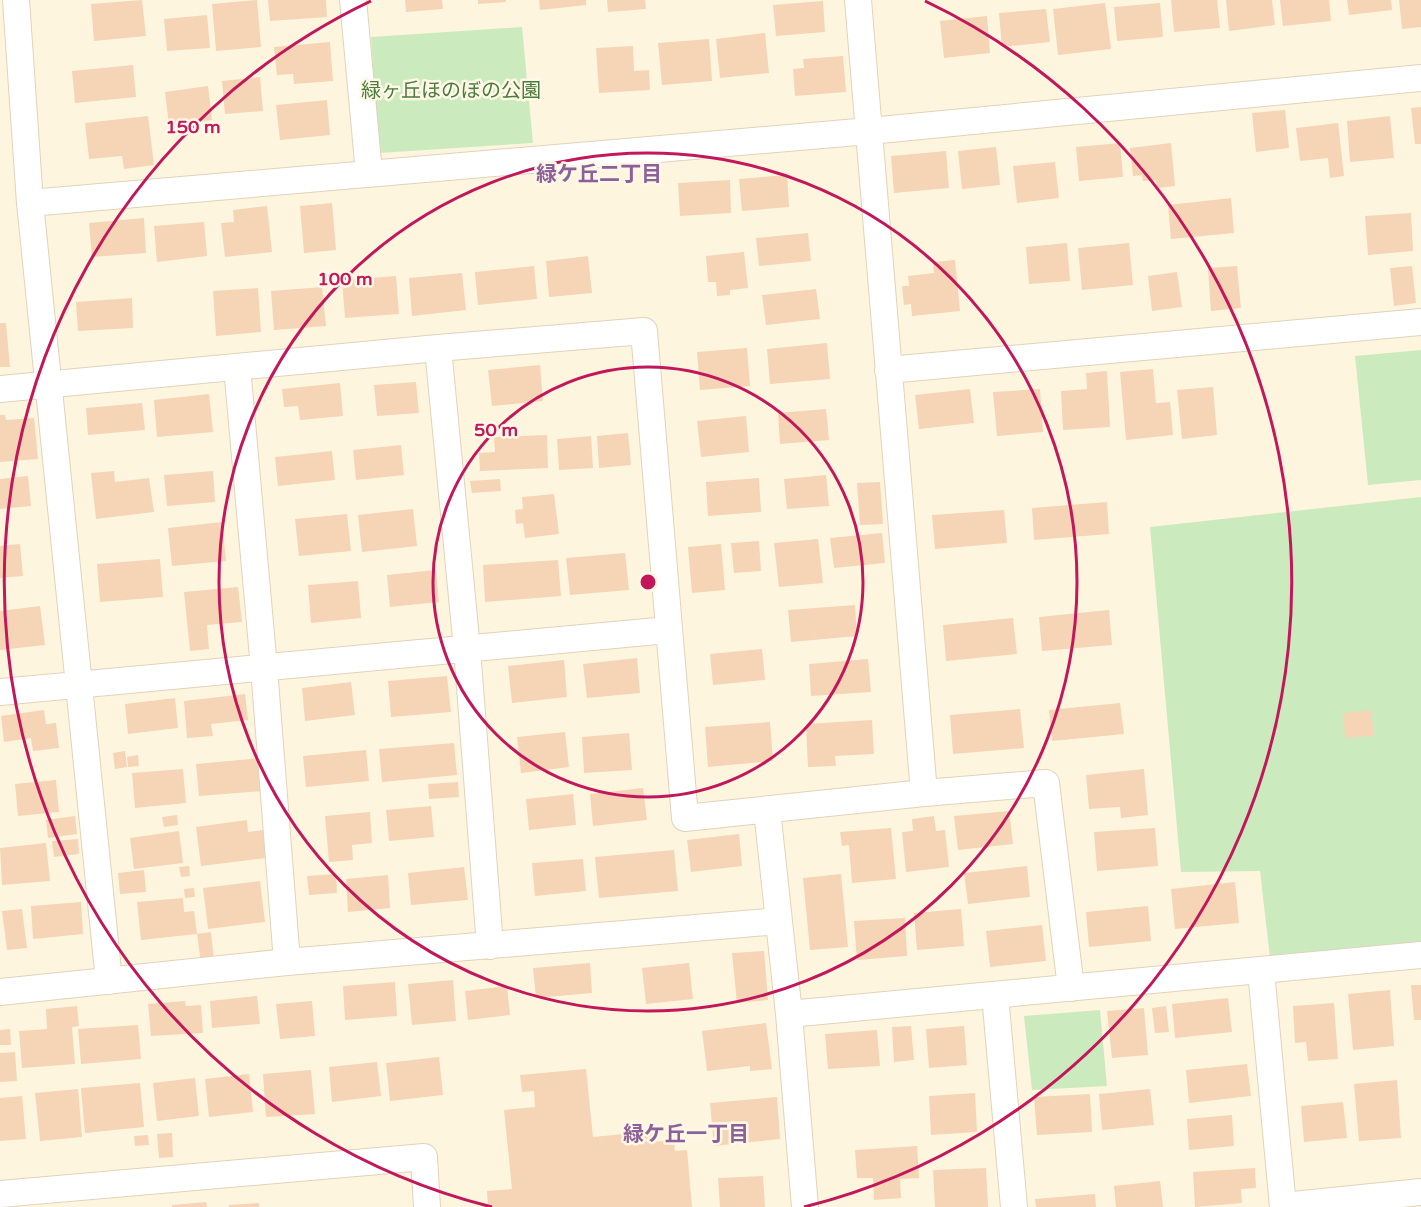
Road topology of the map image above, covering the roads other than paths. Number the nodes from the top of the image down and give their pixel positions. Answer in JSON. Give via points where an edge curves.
{"nodes":[{"id":1,"x":16,"y":0,"type":"edge"},
{"id":2,"x":353,"y":0,"type":"edge"},
{"id":3,"x":858,"y":0,"type":"edge"},
{"id":4,"x":1421,"y":78,"type":"edge"},
{"id":5,"x":869,"y":131,"type":"junction"},
{"id":6,"x":369,"y":173,"type":"junction"},
{"id":7,"x":30,"y":203,"type":"junction"},
{"id":8,"x":1421,"y":322,"type":"edge"},
{"id":9,"x":438,"y":348,"type":"junction"},
{"id":10,"x":237,"y":367,"type":"junction"},
{"id":11,"x":888,"y":370,"type":"junction"},
{"id":12,"x":48,"y":384,"type":"junction"},
{"id":13,"x":0,"y":389,"type":"edge"},
{"id":14,"x":668,"y":630,"type":"junction"},
{"id":15,"x":467,"y":649,"type":"junction"},
{"id":16,"x":264,"y":668,"type":"junction"},
{"id":17,"x":79,"y":686,"type":"junction"},
{"id":18,"x":0,"y":692,"type":"edge"},
{"id":19,"x":924,"y":793,"type":"junction"},
{"id":20,"x":767,"y":810,"type":"junction"},
{"id":21,"x":779,"y":921,"type":"junction"},
{"id":22,"x":490,"y":946,"type":"junction"},
{"id":23,"x":1421,"y":955,"type":"edge"},
{"id":24,"x":286,"y":962,"type":"junction"},
{"id":25,"x":1261,"y":971,"type":"junction"},
{"id":26,"x":109,"y":981,"type":"junction"},
{"id":27,"x":1071,"y":988,"type":"junction"},
{"id":28,"x":0,"y":992,"type":"edge"},
{"id":29,"x":995,"y":995,"type":"junction"},
{"id":30,"x":789,"y":1014,"type":"junction"},
{"id":31,"x":1421,"y":1191,"type":"edge"},
{"id":32,"x":4,"y":1198,"type":"edge"},
{"id":33,"x":427,"y":1207,"type":"edge"},
{"id":34,"x":805,"y":1207,"type":"edge"},
{"id":35,"x":1014,"y":1207,"type":"edge"},
{"id":36,"x":1283,"y":1207,"type":"edge"}],
"edges":[{"from":1,"to":7,"type":"street"},
{"from":2,"to":6,"type":"street"},
{"from":3,"to":5,"type":"street"},
{"from":4,"to":5,"type":"street"},
{"from":5,"to":6,"type":"street"},
{"from":5,"to":11,"type":"street"},
{"from":6,"to":7,"type":"street"},
{"from":7,"to":12,"type":"street"},
{"from":8,"to":11,"type":"street"},
{"from":9,"to":10,"type":"street"},
{"from":9,"to":14,"type":"street","via":[[644,331]]},
{"from":9,"to":15,"type":"street"},
{"from":10,"to":12,"type":"street"},
{"from":10,"to":16,"type":"street"},
{"from":11,"to":19,"type":"street"},
{"from":12,"to":13,"type":"street"},
{"from":12,"to":17,"type":"street"},
{"from":14,"to":15,"type":"street"},
{"from":14,"to":20,"type":"street","via":[[685,818]]},
{"from":15,"to":16,"type":"street"},
{"from":15,"to":22,"type":"street"},
{"from":16,"to":17,"type":"street"},
{"from":16,"to":24,"type":"street"},
{"from":17,"to":18,"type":"street"},
{"from":17,"to":26,"type":"street"},
{"from":19,"to":20,"type":"street"},
{"from":19,"to":27,"type":"street","via":[[1046,783]]},
{"from":20,"to":21,"type":"street"},
{"from":21,"to":22,"type":"street"},
{"from":21,"to":30,"type":"street"},
{"from":22,"to":24,"type":"street"},
{"from":23,"to":25,"type":"street"},
{"from":24,"to":26,"type":"street"},
{"from":25,"to":27,"type":"street"},
{"from":25,"to":36,"type":"street"},
{"from":26,"to":28,"type":"street"},
{"from":27,"to":29,"type":"street"},
{"from":29,"to":30,"type":"street"},
{"from":29,"to":35,"type":"street"},
{"from":30,"to":34,"type":"street"},
{"from":31,"to":36,"type":"street"},
{"from":32,"to":33,"type":"street","via":[[424,1157]]}]}
